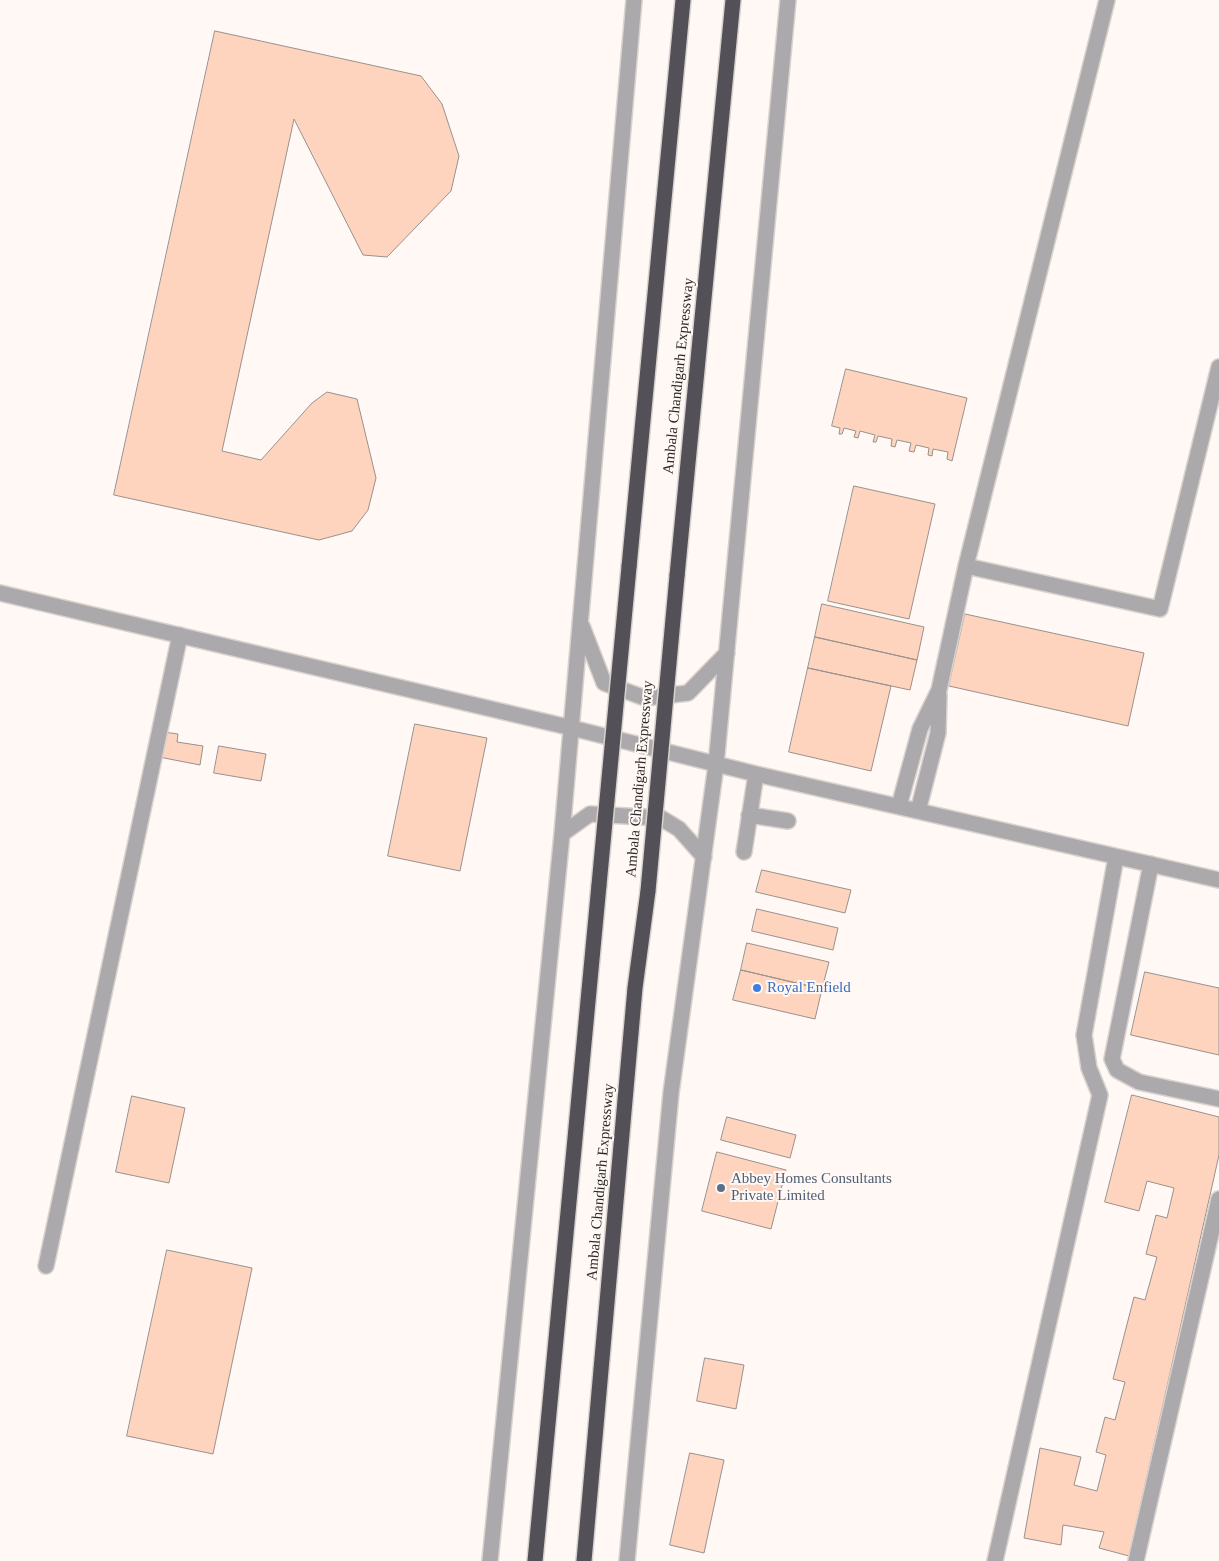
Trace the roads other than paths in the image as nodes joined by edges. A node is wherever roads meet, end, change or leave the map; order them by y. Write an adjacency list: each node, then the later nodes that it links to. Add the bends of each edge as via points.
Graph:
1 (634, 0): 9 (street)
2 (683, 0): 30 (highway, Ambala Chandigarh Expressway, bridge)
3 (733, 0): 31 (highway, Ambala Chandigarh Expressway, bridge, via 648,891 635,988)
4 (788, 0): 11 (street)
5 (1107, 0): 7 (street)
6 (1219, 367): 7 (street, via 1160,609)
7 (966, 566): 12 (street)
8 (0, 593): 10 (street)
9 (581, 622): 11 (street, via 604,682 645,698 688,693); 13 (street)
10 (180, 635): 13 (street); 28 (street)
11 (727, 653): 14 (street)
12 (939, 690): 16 (street, via 920,729); 17 (street, via 938,733)
13 (572, 728): 14 (street); 20 (street)
14 (716, 764): 15 (street); 22 (street)
15 (756, 774): 16 (street); 18 (street)
16 (899, 806): 17 (street)
17 (918, 811): 23 (street)
18 (750, 815): 19 (street); 21 (street)
19 (788, 821)
20 (562, 834): 22 (street, via 590,814 661,818 679,830); 29 (street)
21 (744, 852)
22 (704, 857): 32 (street, via 671,1093)
23 (1116, 857): 24 (street); 33 (street, via 1084,1035 1089,1068 1100,1095)
24 (1151, 864): 25 (street); 26 (street, via 1112,1059 1117,1070 1139,1082)
25 (1219, 880)
26 (1219, 1099)
27 (1219, 1199): 34 (street)
28 (46, 1266)
29 (490, 1561)
30 (535, 1561)
31 (584, 1561)
32 (627, 1561)
33 (995, 1561)
34 (1136, 1561)

